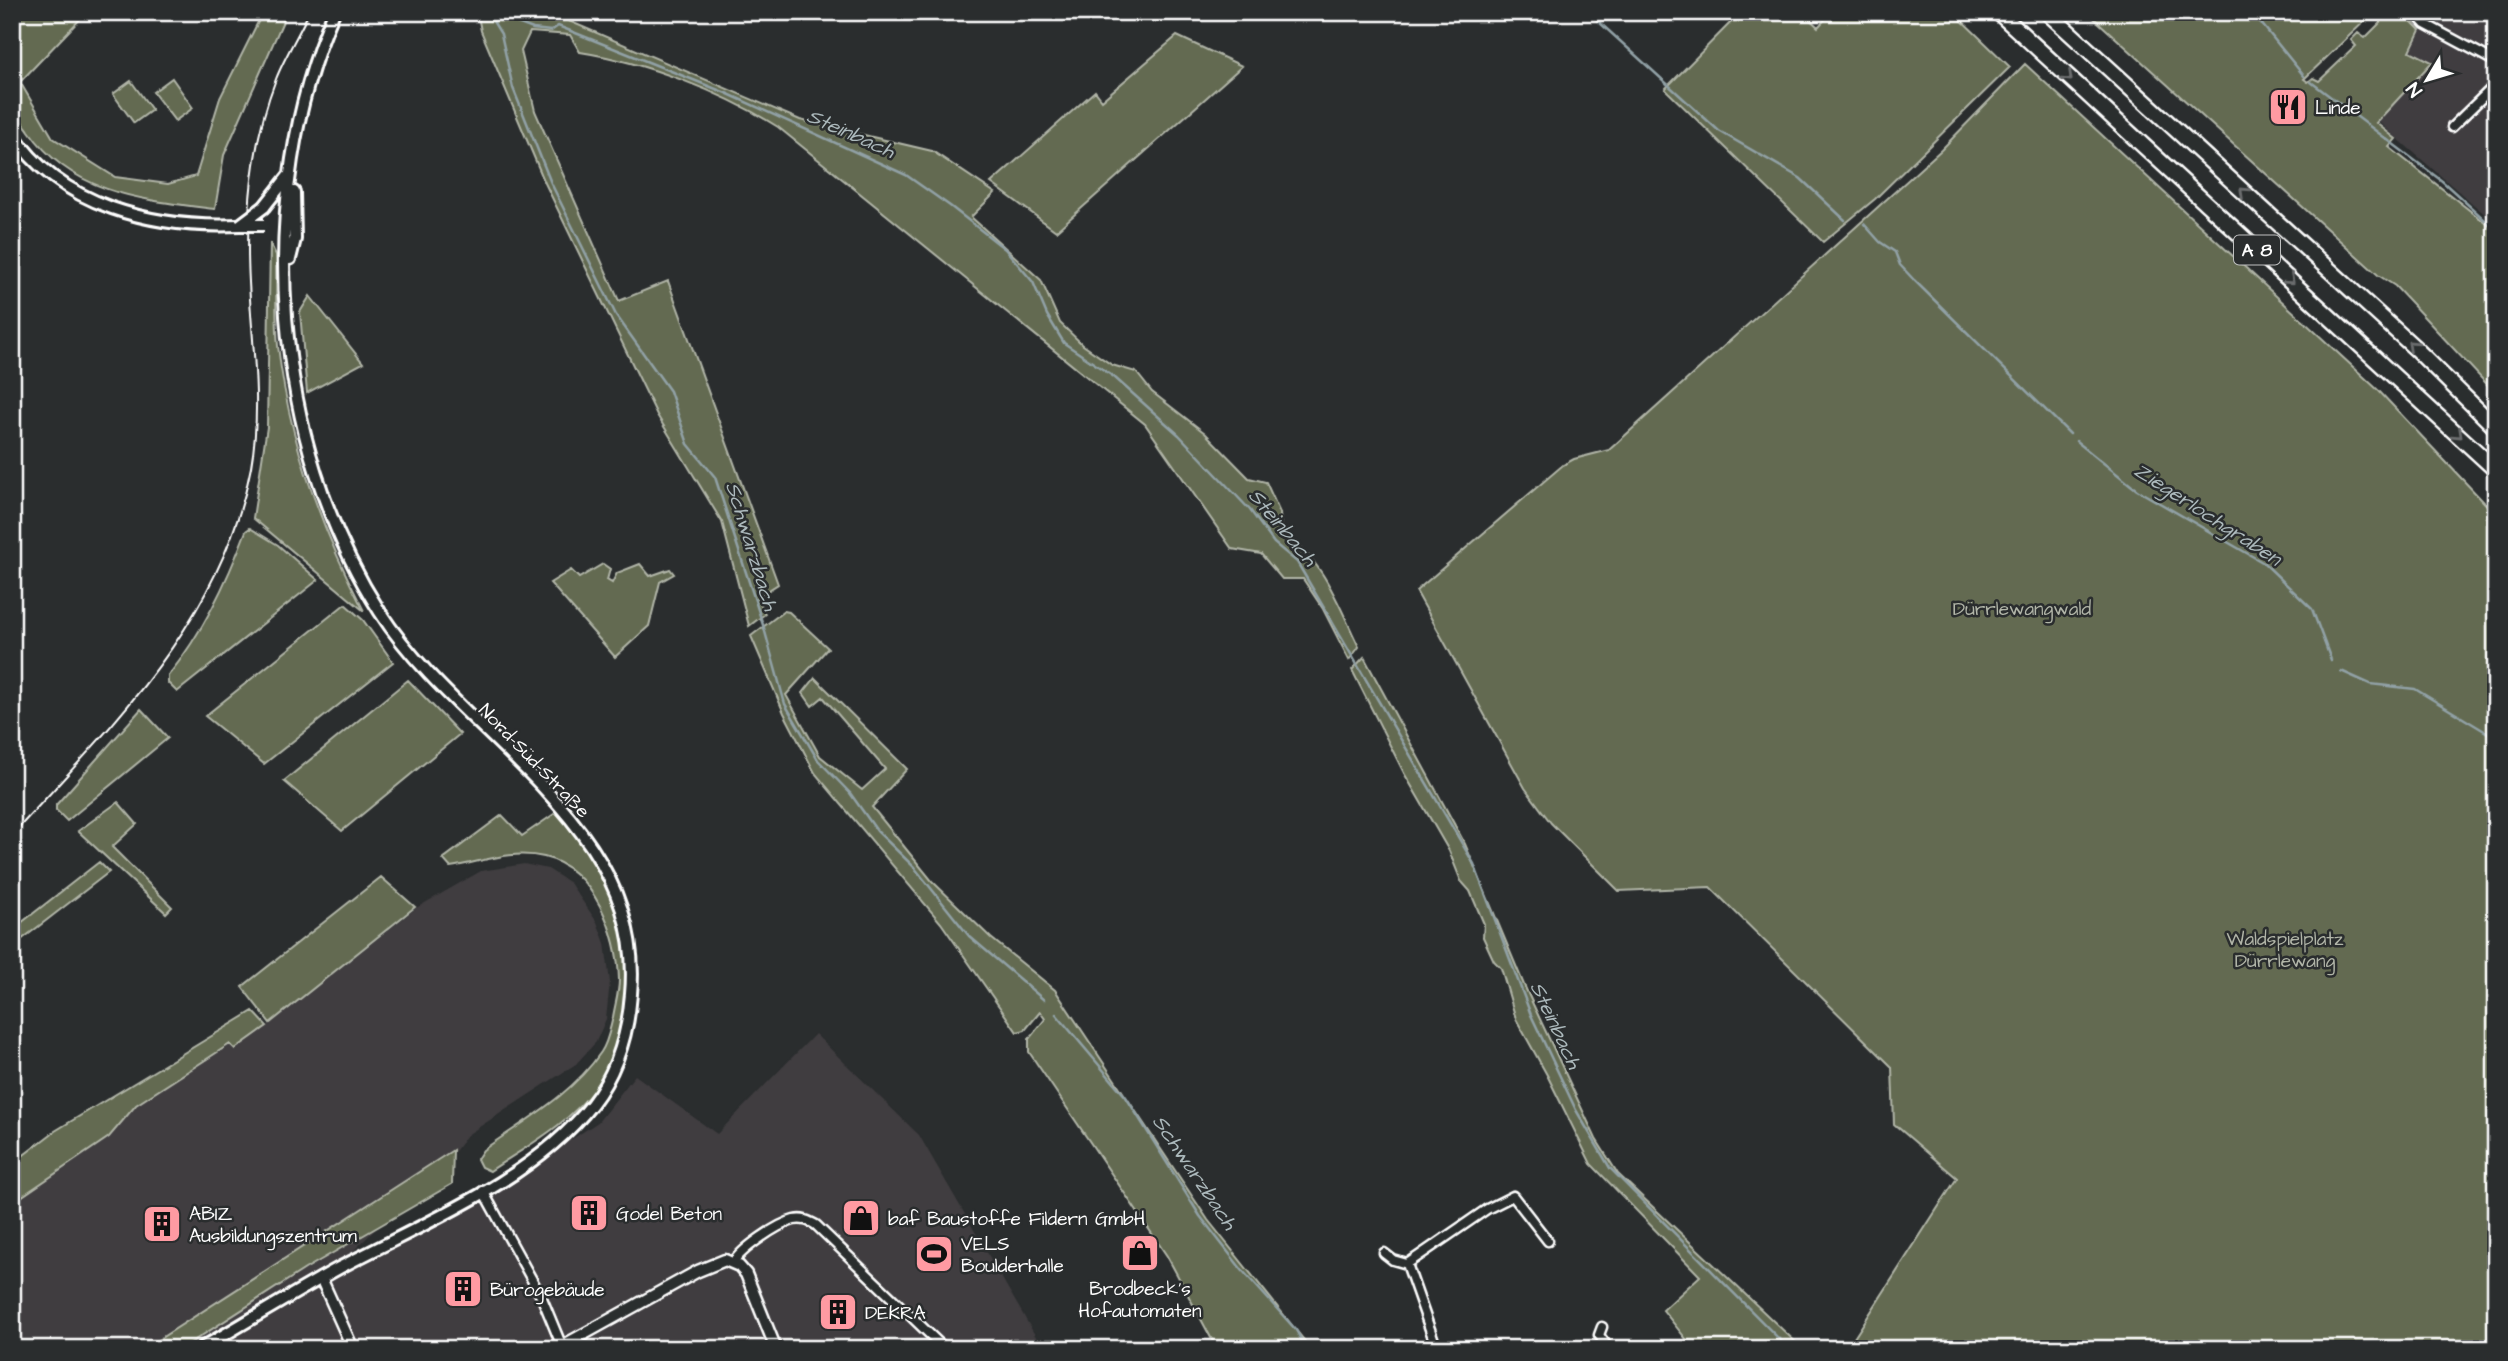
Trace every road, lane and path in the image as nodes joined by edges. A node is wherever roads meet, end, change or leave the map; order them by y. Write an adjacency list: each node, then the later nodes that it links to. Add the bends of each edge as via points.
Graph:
1 (334, 12): 9 (main road, Nord-Süd-Straße, via 303,102)
2 (1998, 12): 14 (highway, A 8, one-way to 14)
3 (2047, 12): 13 (highway, A 8, one-way to 3, via 2416,349)
4 (2414, 12): 5 (street, via 2425,24)
5 (2496, 62)
6 (2496, 84): 7 (street)
7 (2452, 127)
8 (12, 132): 11 (main road, via 47,172 86,198 163,220)
9 (292, 172): 10 (main road, Nord-Süd-Straße); 11 (main road, bridge, via 264,207); 12 (main road, via 295,239)
10 (286, 224): 11 (main road, bridge); 12 (main road, Nord-Süd-Straße)
11 (236, 225)
12 (286, 277): 15 (main road, Nord-Süd-Straße, via 299,415 311,464 342,542 379,611 404,646 440,688 553,798 592,847 615,890 629,939 630,1006 621,1048 606,1082 594,1102 545,1149)
13 (2496, 428)
14 (2496, 470)
15 (484, 1191): 20 (main road, Nord-Süd-Straße); 22 (street, via 542,1298)
16 (1548, 1241): 19 (street, via 1513,1196)
17 (1384, 1252): 19 (street)
18 (733, 1263): 22 (street, via 719,1262 698,1271); 25 (street, via 752,1284); 26 (street, via 744,1249 792,1220 807,1220)
19 (1406, 1264): 27 (street)
20 (321, 1278): 23 (main road, Nord-Süd-Straße); 24 (street)
21 (1602, 1327): 28 (street, via 1599,1335)
22 (561, 1348)
23 (200, 1349)
24 (353, 1349)
25 (776, 1349)
26 (945, 1349)
27 (1437, 1349)
28 (1609, 1349)

